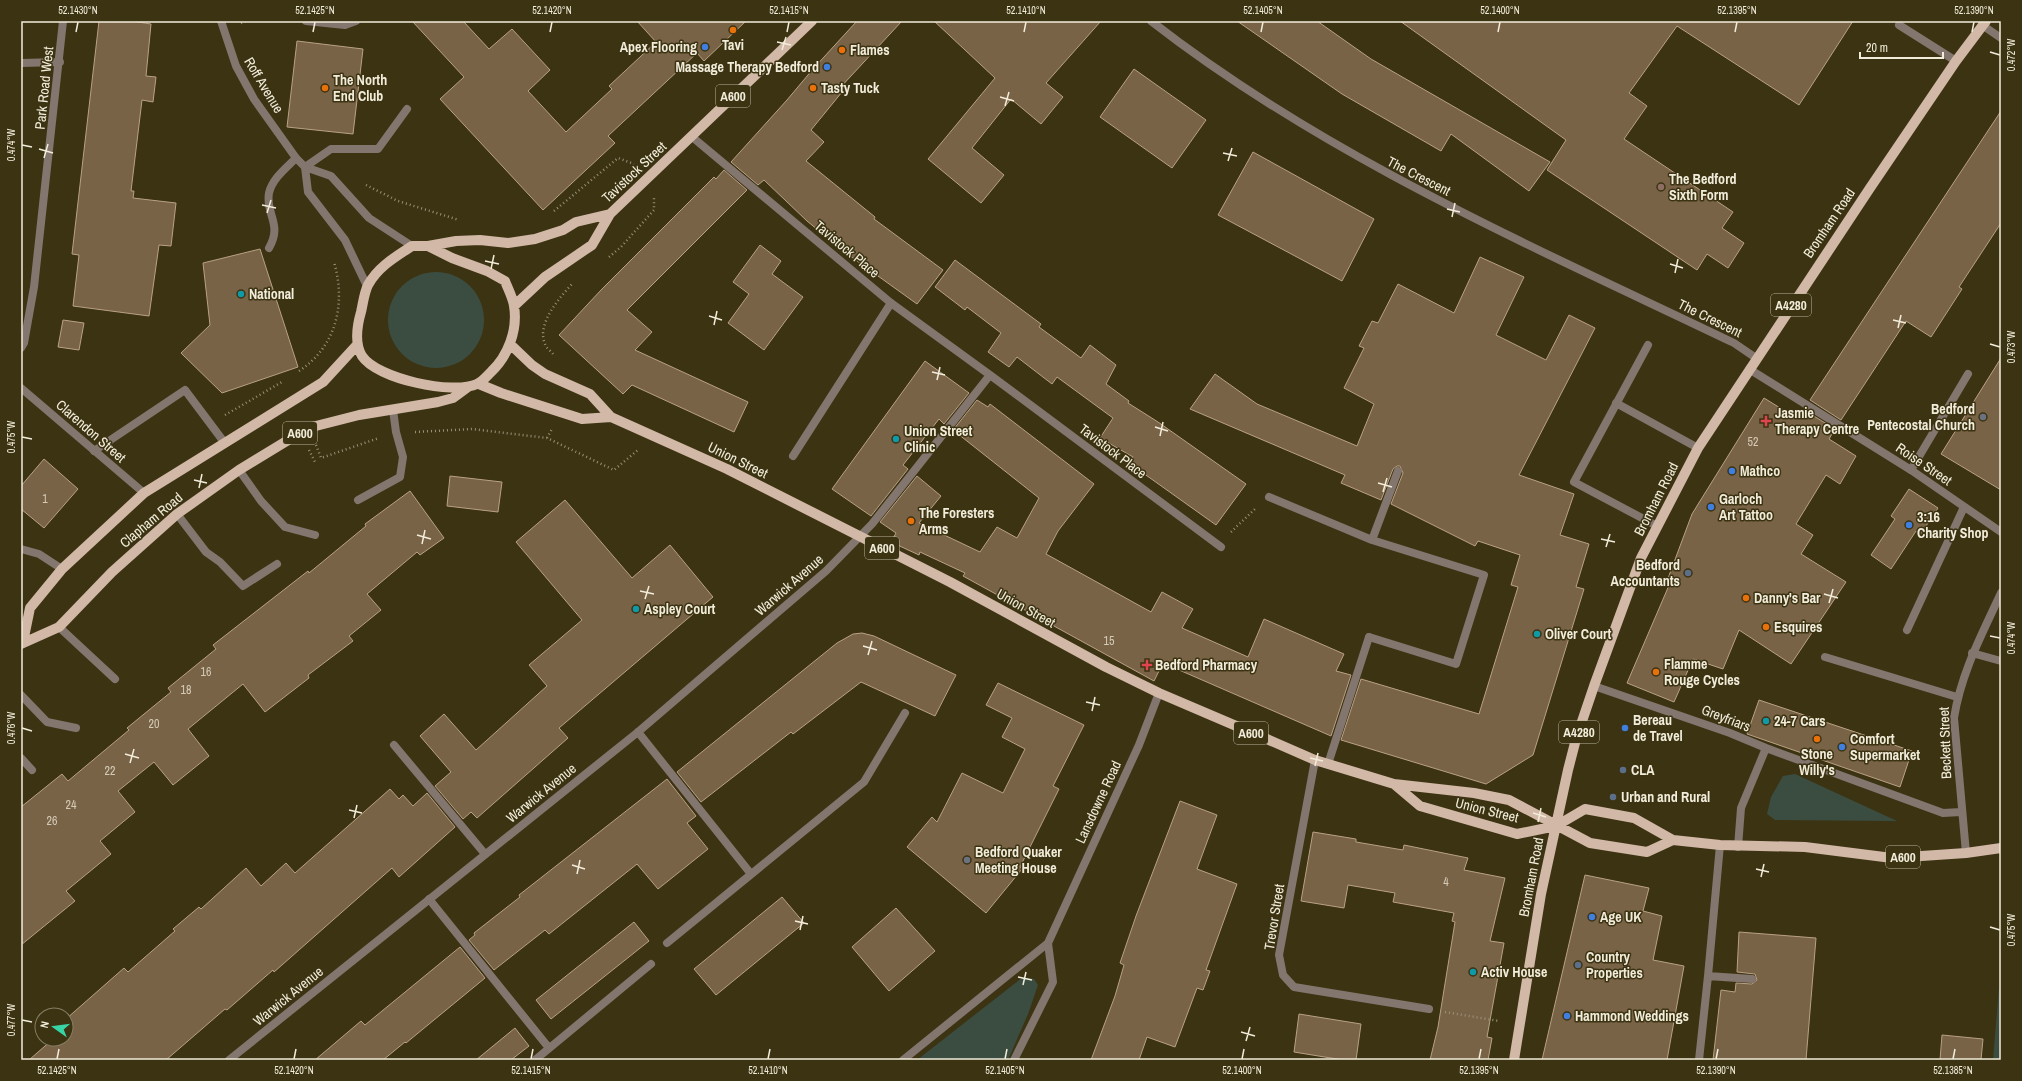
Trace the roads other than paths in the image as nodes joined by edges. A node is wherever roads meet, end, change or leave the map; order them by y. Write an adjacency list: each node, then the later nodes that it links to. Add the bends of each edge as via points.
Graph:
1 (63, 21): 11 (street, Park Road West)
2 (220, 21): 15 (street, Roff Avenue, via 236,66 254,98)
3 (306, 21): 4 (street, via 345,25)
4 (356, 21)
5 (812, 21): 14 (main road, Tavistock Street / A600)
6 (1151, 21): 28 (street, The Crescent, via 1194,55 1244,89 1377,168 1734,344)
7 (1984, 23): 9 (street); 10 (main road, Bromham Road / A4280)
8 (1900, 25): 10 (street)
9 (2001, 38)
10 (1956, 61): 28 (main road, Bromham Road / A4280)
11 (60, 62): 12 (street); 27 (street, Park Road West, via 34,287)
12 (21, 63)
13 (407, 109): 16 (street, via 378,149 331,150)
14 (691, 136): 17 (main road, Tavistock Street / A600); 22 (street, Tavistock Place)
15 (296, 158): 16 (street, Roff Avenue); 20 (street, via 277,178 270,192 275,238)
16 (304, 167): 18 (street, Roff Avenue, via 331,176 369,218); 21 (street, via 308,192 345,240)
17 (610, 214): 19 (main road, Tavistock Street / A600, via 576,222 564,230 535,239 508,243 456,241); 23 (main road, A600, via 592,245 546,277)
18 (412, 246): 19 (main road, A600); 21 (main road, via 386,262)
19 (428, 246): 23 (main road, A600, via 505,281)
20 (269, 248)
21 (367, 286): 25 (main road, via 359,318)
22 (891, 303): 31 (street, Tavistock Place); 41 (street)
23 (514, 306): 24 (main road, A600, via 515,320)
24 (510, 344): 32 (main road, A600, via 497,367); 37 (main road, Union Street / A600, via 532,366 590,394)
25 (357, 345): 33 (main road, A600, via 366,360 385,374 424,384); 38 (main road, Clapham Road / A600, via 323,382)
26 (1648, 345): 35 (street)
27 (21, 348)
28 (1756, 358): 29 (main road, Bromham Road / A4280)
29 (1749, 369): 39 (main road, Bromham Road / A4280); 43 (street, Roise Street)
30 (1968, 374): 43 (street)
31 (990, 375): 53 (street); 55 (street, Tavistock Place)
32 (479, 384): 33 (main road, A600); 37 (main road, Union Street / A600, via 582,419)
33 (468, 387): 36 (main road, Clapham Road / A600, via 453,398)
34 (21, 388): 40 (street, Clarendon Street)
35 (1616, 403): 39 (street); 50 (street, via 1574,482)
36 (393, 410): 42 (main road, Clapham Road / A600, via 359,415 308,428); 47 (street, via 403,457 400,478)
37 (611, 417): 53 (main road, Union Street / A600, via 727,469)
38 (224, 442): 40 (street, via 186,390); 45 (main road, Clapham Road / A600)
39 (1698, 448): 50 (main road, Bromham Road / A4280)
40 (94, 451): 45 (street, Clarendon Street)
41 (793, 456)
42 (239, 470): 49 (main road, Clapham Road / A600); 52 (street, via 284,527)
43 (1911, 470): 48 (street, Roise Street)
44 (1398, 471): 54 (street)
45 (144, 493): 58 (main road, Clapham Road / A600)
46 (1268, 497): 54 (street)
47 (358, 500)
48 (1964, 507): 51 (street, Roise Street); 61 (street)
49 (177, 514): 57 (street, via 206,552 220,562 243,586); 60 (main road, Clapham Road / A600, via 112,572)
50 (1657, 526): 67 (main road, Bromham Road / A4280, via 1641,558)
51 (2001, 532)
52 (315, 535)
53 (860, 537): 68 (main road, Union Street / A600); 73 (street, Warwick Avenue, via 826,571)
54 (1372, 540): 78 (street, via 1484,575 1456,664 1369,637)
55 (1221, 548)
56 (21, 549): 58 (street, via 39,554)
57 (277, 564)
58 (62, 569): 62 (main road, Clapham Road / A600, via 30,608)
59 (2001, 593): 63 (street, Beckett Street)
60 (59, 627): 62 (main road, Clapham Road / A600); 66 (street)
61 (1907, 630)
62 (22, 643)
63 (1972, 653): 65 (street); 70 (street, Beckett Street)
64 (1825, 657): 70 (street)
65 (2001, 661)
66 (115, 679)
67 (1594, 686): 75 (street, Greyfriars); 82 (main road, Bromham Road / A4280, via 1576,739)
68 (1159, 693): 77 (main road, Union Street / A600); 92 (street, Lansdowne Road)
69 (21, 696): 72 (street, via 47,722)
70 (1957, 697): 81 (street, Beckett Street, via 1954,718)
71 (905, 713): 89 (street, via 864,782)
72 (76, 728)
73 (638, 732): 88 (street, Warwick Avenue); 89 (street)
74 (394, 745): 88 (street)
75 (1766, 748): 81 (street, Greyfriars, via 1943,813); 85 (street, via 1741,808)
76 (21, 758): 79 (street)
77 (1315, 760): 78 (main road, Union Street / A600); 96 (street, Trevor Street, via 1279,955 1283,974 1294,987)
78 (1328, 764): 80 (main road, Union Street / A600)
79 (32, 770)
80 (1394, 784): 82 (main road, Union Street / A600, via 1474,793 1509,800); 82 (main road, Union Street, via 1420,806 1517,834)
81 (1961, 812): 87 (street, Beckett Street)
82 (1556, 826): 83 (main road, A600, via 1590,843 1647,852); 83 (main road, via 1585,809 1634,818); 102 (main road, Bromham Road / A4280, via 1541,894)
83 (1673, 840): 84 (main road, A600)
84 (1720, 845): 85 (main road, A600); 94 (street)
85 (1738, 846): 87 (main road, A600, via 1805,847 1892,858)
86 (2001, 848): 87 (main road, A600)
87 (1966, 853)
88 (485, 854): 90 (street, Warwick Avenue)
89 (751, 874): 91 (street)
90 (429, 899): 97 (street); 98 (street, Warwick Avenue)
91 (667, 943)
92 (1048, 943): 100 (street, Lansdowne Road); 101 (street, via 1053,982)
93 (651, 964): 97 (street)
94 (1708, 976): 95 (street); 103 (street)
95 (1752, 979)
96 (1429, 1009)
97 (550, 1048): 99 (street)
98 (229, 1060)
99 (535, 1060)
100 (903, 1060)
101 (1014, 1060)
102 (1514, 1060)
103 (1698, 1060)

